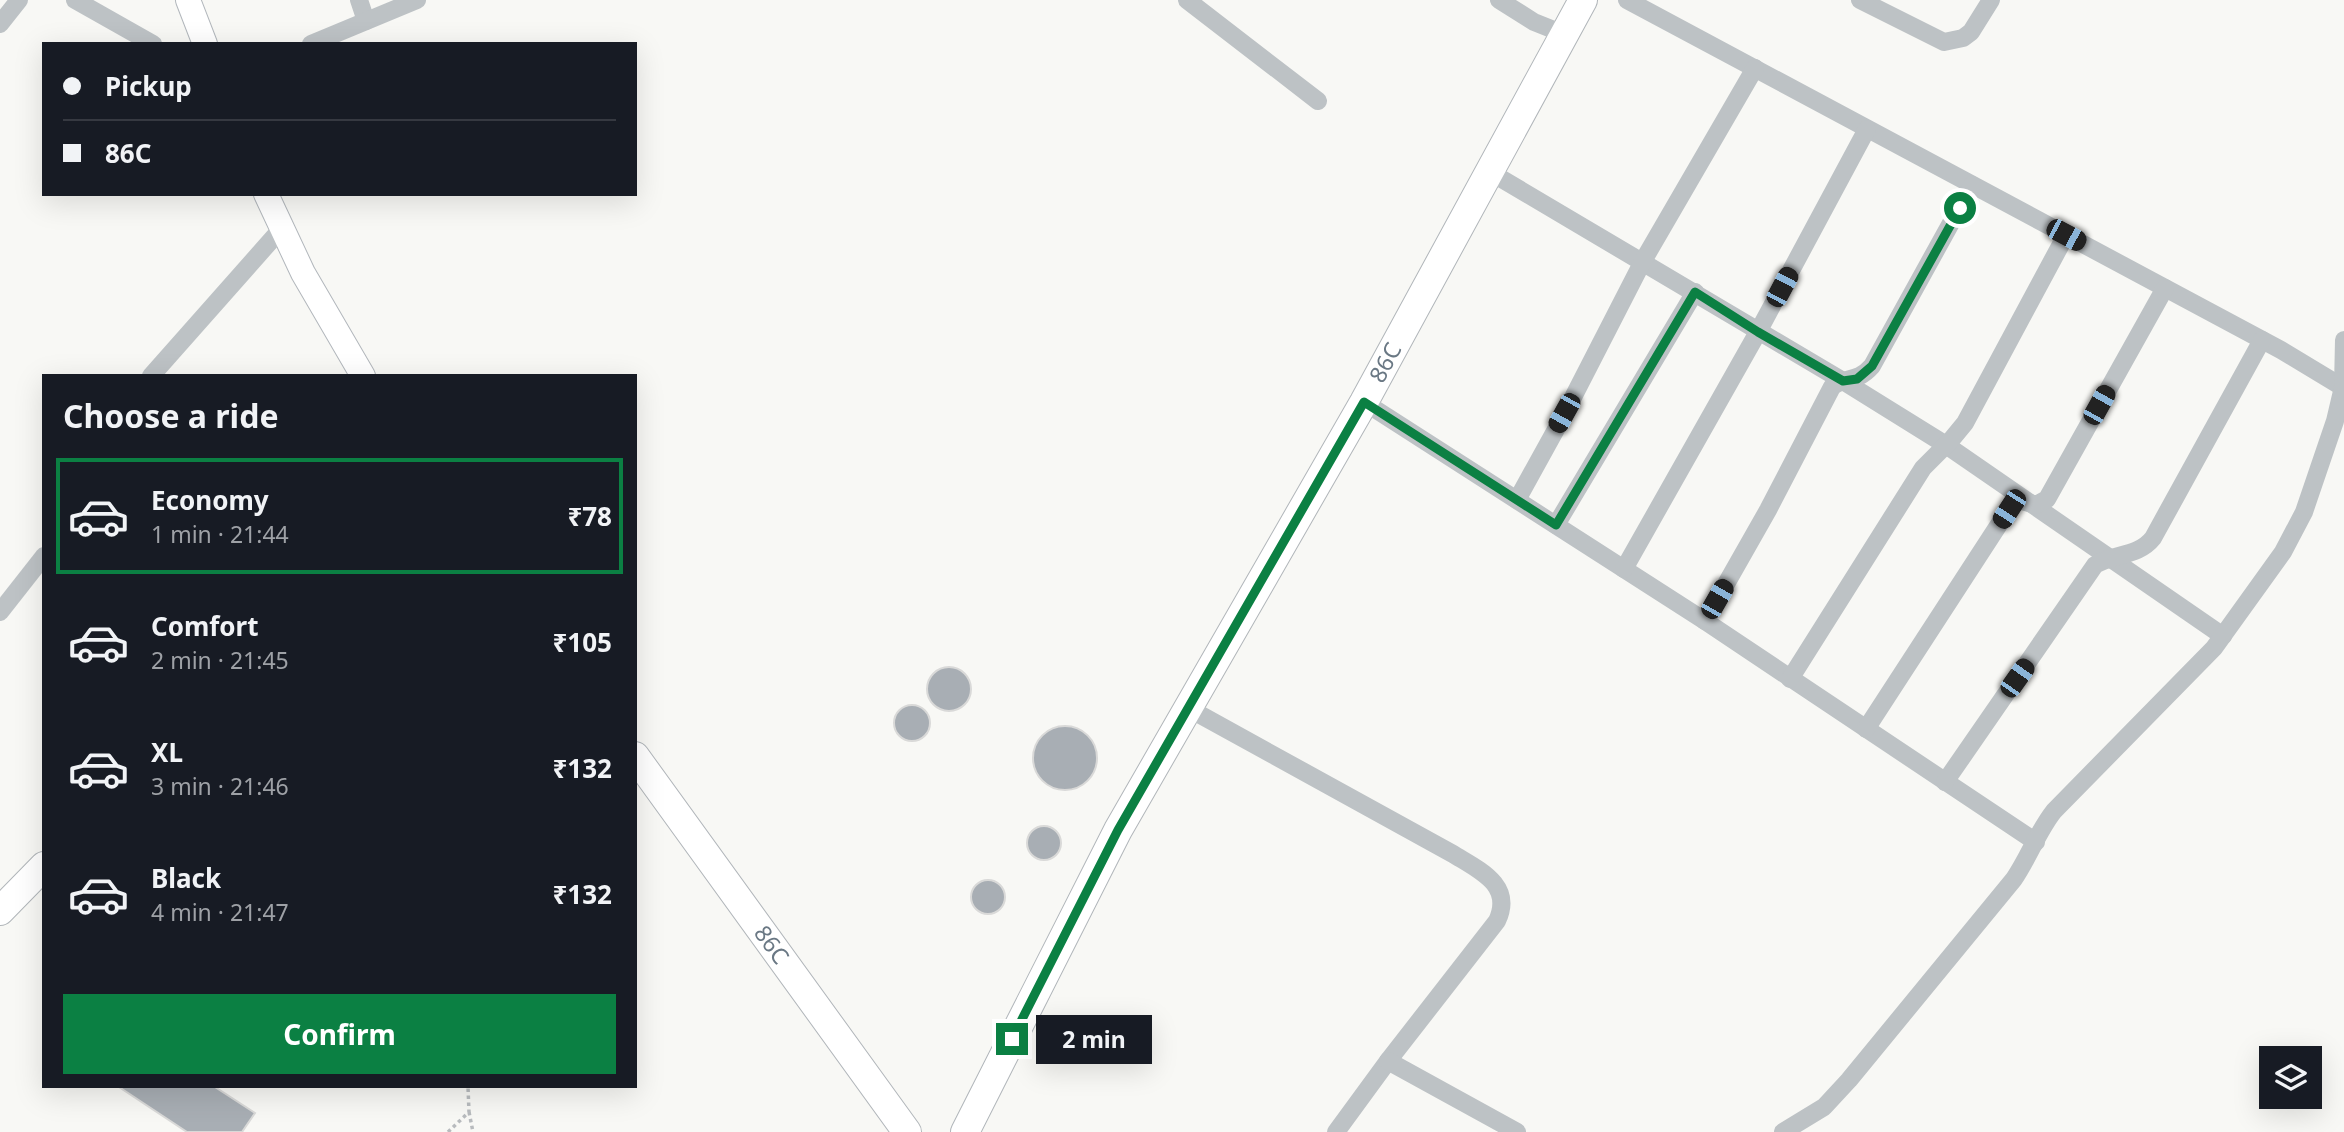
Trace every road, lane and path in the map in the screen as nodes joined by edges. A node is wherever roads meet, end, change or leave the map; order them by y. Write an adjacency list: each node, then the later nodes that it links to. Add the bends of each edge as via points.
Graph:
1 (19, 0): 13 (street)
2 (75, 0): 15 (street)
3 (188, 0): 16 (street)
4 (359, 0): 12 (street)
5 (417, 0): 12 (street)
6 (1186, 0): 19 (street)
7 (1499, 0): 14 (street)
8 (1583, 0): 14 (main road, 86C)
9 (1627, 0): 18 (street)
10 (1860, 0): 11 (street, via 1944,42 1972,32)
11 (1991, 0)
12 (366, 21): 17 (street)
13 (0, 24)
14 (1564, 34): 21 (main road, 86C)
15 (149, 42)
16 (204, 42)
17 (316, 42)
18 (1755, 68): 20 (street); 26 (street)
19 (1318, 101)
20 (1867, 129): 22 (street); 29 (street)
21 (1490, 172): 26 (street); 36 (main road, 86C)
22 (1972, 185): 25 (street); 34 (street, via 1872,366 1857,379)
23 (267, 196): 24 (street)
24 (282, 228): 32 (street); 33 (street)
25 (2066, 235): 27 (street); 37 (street, via 1965,423)
26 (1643, 261): 28 (street); 38 (street)
27 (2165, 288): 30 (street); 39 (street, via 2047,499 2036,505)
28 (1695, 292): 29 (street); 40 (street)
29 (1758, 332): 34 (street); 43 (street)
30 (2262, 340): 35 (street); 41 (street, via 2153,538 2146,547)
31 (2344, 340): 35 (street)
32 (153, 374)
33 (362, 374)
34 (1843, 381): 37 (street); 45 (street, via 1825,398)
35 (2344, 387): 46 (street, via 2294,534)
36 (1364, 402): 38 (street); 48 (main road, 86C)
37 (1946, 445): 39 (street); 47 (street, via 1923,468)
38 (1517, 500): 40 (street)
39 (2025, 501): 41 (street); 49 (street, via 2009,509)
40 (1556, 525): 43 (street)
41 (2107, 557): 46 (street); 51 (street, via 2095,565)
42 (42, 559): 44 (street)
43 (1624, 569): 45 (street)
44 (0, 612)
45 (1705, 621): 47 (street)
46 (2222, 636): 52 (street, via 2054,811)
47 (1790, 679): 49 (street)
48 (1188, 708): 55 (street, via 1493,880 1502,910 1497,921); 61 (main road, 86C, via 1118,830)
49 (1866, 729): 51 (street)
50 (637, 759): 60 (main road, 86C)
51 (1945, 782): 52 (street)
52 (2036, 842): 64 (street, via 2014,879 1849,1080 1824,1107)
53 (42, 868): 54 (main road)
54 (0, 911)
55 (1388, 1060): 62 (street); 63 (street)
56 (468, 1088): 57 (path)
57 (469, 1112): 58 (path); 59 (path)
58 (448, 1132)
59 (473, 1132)
60 (907, 1132)
61 (965, 1132)
62 (1336, 1132)
63 (1517, 1132)
64 (1783, 1132)

